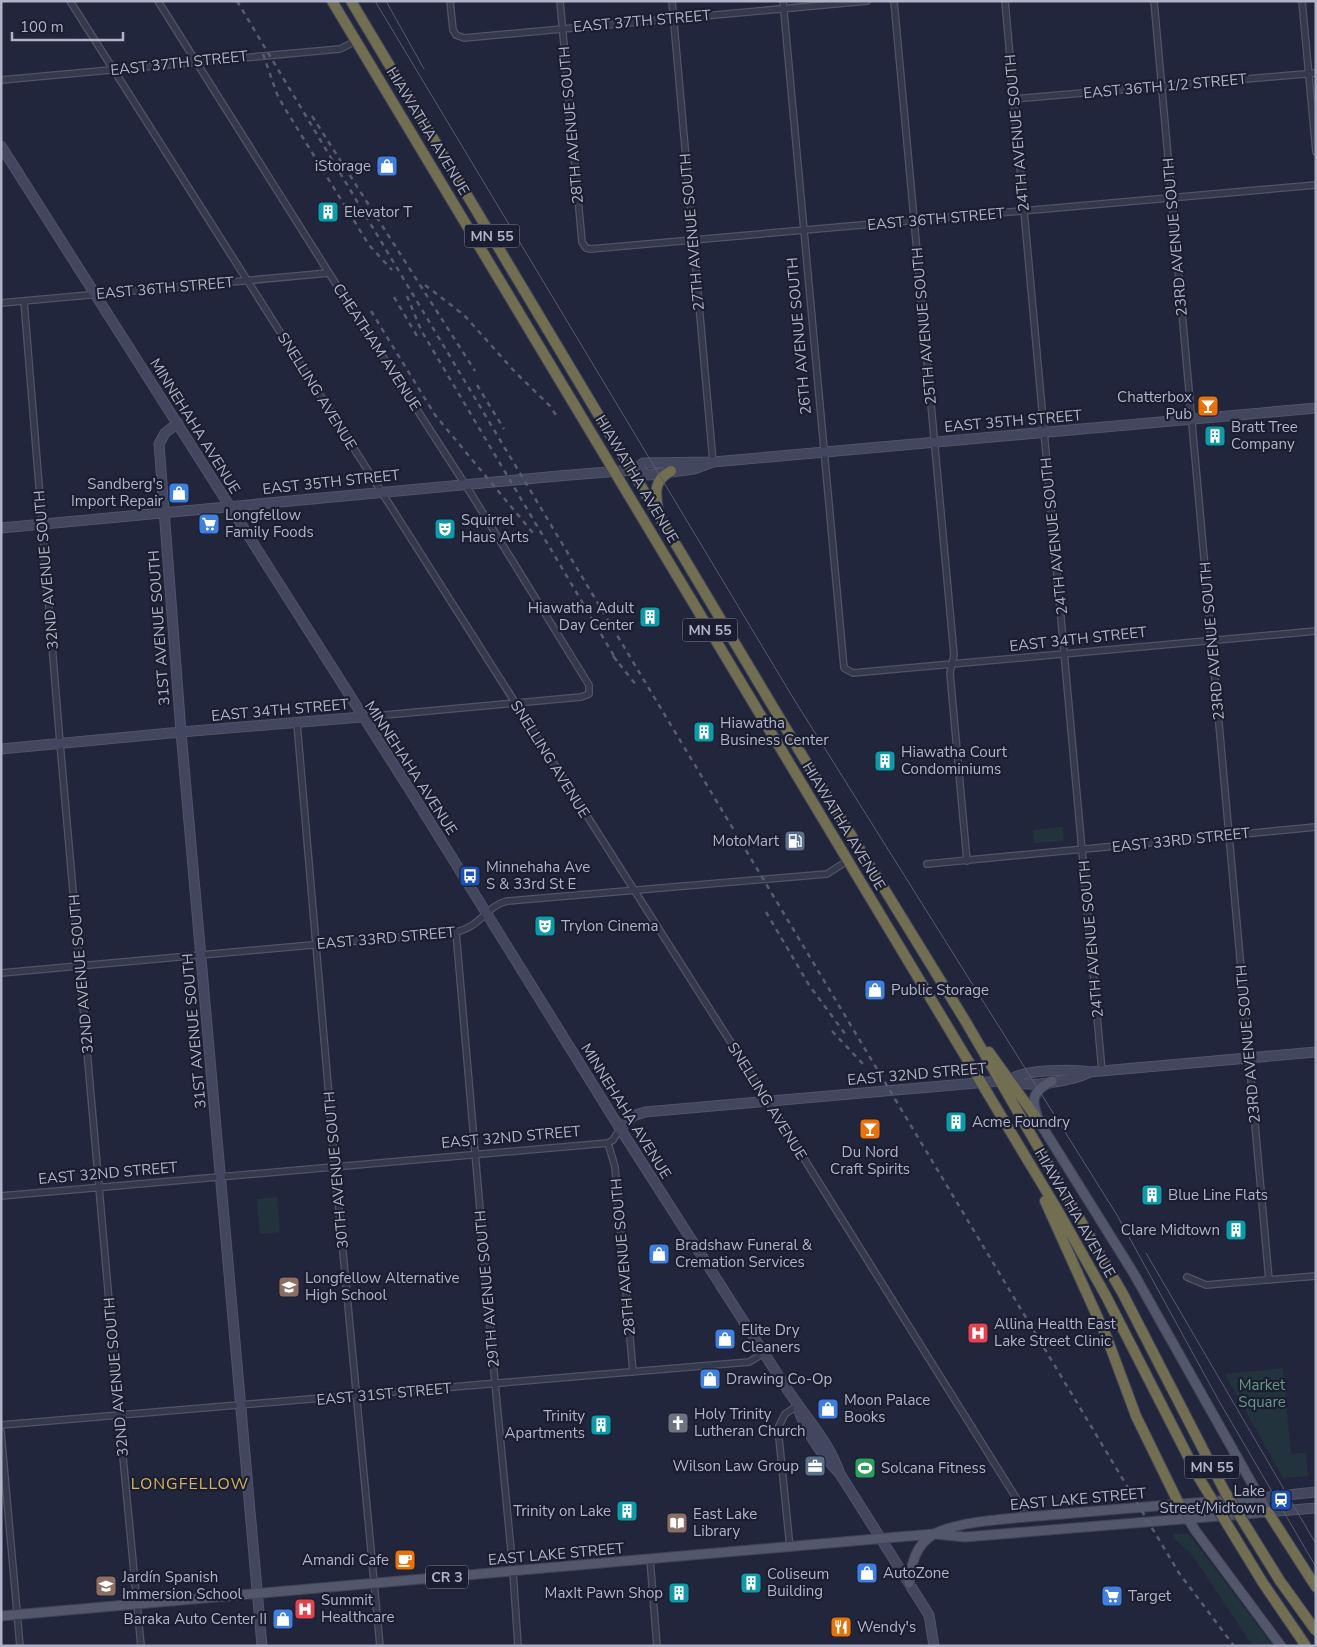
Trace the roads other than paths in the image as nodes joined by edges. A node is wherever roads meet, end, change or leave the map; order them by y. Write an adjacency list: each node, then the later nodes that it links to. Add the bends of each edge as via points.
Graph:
1 (70, 1): 19 (street, SNELLING AVENUE)
2 (158, 1): 18 (street, CHEATHAM AVENUE)
3 (332, 1): 17 (highway, HIAWATHA AVENUE / MN 55)
4 (351, 1): 45 (highway, HIAWATHA AVENUE / MN 55)
5 (450, 1): 16 (street, EAST 37TH STREET, via 452,26 456,34 464,38)
6 (560, 1): 16 (street, 28TH AVENUE SOUTH)
7 (672, 1): 15 (street, 27TH AVENUE SOUTH)
8 (783, 1): 14 (street, 26TH AVENUE SOUTH)
9 (867, 1): 14 (street, EAST 37TH STREET)
10 (894, 1): 29 (street, 25TH AVENUE SOUTH)
11 (1005, 1): 23 (street, 24TH AVENUE SOUTH)
12 (1154, 1): 22 (street, 23RD AVENUE SOUTH)
13 (1302, 1): 20 (street)
14 (784, 9): 15 (street, EAST 37TH STREET); 30 (street, 26TH AVENUE SOUTH)
15 (673, 19): 16 (street, EAST 37TH STREET); 31 (street, 27TH AVENUE SOUTH)
16 (562, 29): 32 (street, 28TH AVENUE SOUTH, via 582,242)
17 (356, 41): 18 (street, EAST 37TH STREET, via 340,49); 46 (highway, HIAWATHA AVENUE / MN 55)
18 (196, 61): 19 (street, EAST 37TH STREET); 33 (street, CHEATHAM AVENUE)
19 (112, 69): 21 (street, EAST 37TH STREET); 34 (street, SNELLING AVENUE)
20 (1312, 73): 22 (street, EAST 36TH 1/2 STREET); 25 (street)
21 (1, 80)
22 (1162, 86): 23 (street, EAST 36TH 1/2 STREET); 27 (street, 23RD AVENUE SOUTH)
23 (1014, 100): 28 (street, 24TH AVENUE SOUTH)
24 (1, 146): 35 (street, MINNEHAHA AVENUE)
25 (1316, 152)
26 (1316, 185): 27 (street, EAST 36TH STREET)
27 (1171, 197): 28 (street, EAST 36TH STREET); 39 (street, 23RD AVENUE SOUTH)
28 (1024, 211): 29 (street, EAST 36TH STREET); 41 (street, 24TH AVENUE SOUTH)
29 (914, 221): 30 (street, EAST 36TH STREET); 42 (street, 25TH AVENUE SOUTH)
30 (803, 230): 31 (street, EAST 36TH STREET); 43 (street, 26TH AVENUE SOUTH)
31 (693, 240): 32 (street, EAST 36TH STREET); 44 (street, 27TH AVENUE SOUTH)
32 (586, 248)
33 (329, 273): 34 (street, EAST 36TH STREET); 48 (street, CHEATHAM AVENUE)
34 (247, 281): 35 (street, EAST 36TH STREET); 49 (street, SNELLING AVENUE)
35 (96, 295): 36 (street, EAST 36TH STREET); 40 (street, MINNEHAHA AVENUE)
36 (24, 301): 37 (street, EAST 36TH STREET); 53 (street, 32ND AVENUE SOUTH)
37 (1, 304)
38 (1316, 408): 39 (street, EAST 35TH STREET)
39 (1192, 419): 41 (street, EAST 35TH STREET); 56 (street, 23RD AVENUE SOUTH)
40 (178, 423): 50 (street, MINNEHAHA AVENUE); 51 (street, 31ST AVENUE SOUTH, via 159,441)
41 (1044, 432): 42 (street, EAST 35TH STREET); 57 (street, 24TH AVENUE SOUTH)
42 (934, 442): 43 (street, EAST 35TH STREET); 58 (street, 25TH AVENUE SOUTH, via 954,655)
43 (824, 452): 44 (street, EAST 35TH STREET); 59 (street, 26TH AVENUE SOUTH)
44 (713, 462): 45 (street, EAST 35TH STREET, via 643,464); 47 (street, EAST 35TH STREET, via 694,469)
45 (633, 470): 46 (street, EAST 35TH STREET); 47 (street, EAST 35TH STREET, via 649,475); 52 (highway, HIAWATHA AVENUE / MN 55)
46 (615, 471): 48 (street, EAST 35TH STREET); 71 (highway, HIAWATHA AVENUE / MN 55)
47 (671, 471): 52 (highway, via 656,486)
48 (464, 484): 49 (street, EAST 35TH STREET); 60 (street, CHEATHAM AVENUE, via 589,685)
49 (379, 491): 50 (street, EAST 35TH STREET); 61 (street, SNELLING AVENUE)
50 (229, 506): 51 (street, EAST 35TH STREET); 62 (street, MINNEHAHA AVENUE)
51 (164, 512): 53 (street, EAST 35TH STREET); 64 (street, 31ST AVENUE SOUTH)
52 (660, 518): 80 (highway, HIAWATHA AVENUE / MN 55)
53 (42, 524): 54 (street, EAST 35TH STREET); 65 (street, 32ND AVENUE SOUTH)
54 (1, 528)
55 (1316, 631): 56 (street, EAST 34TH STREET)
56 (1212, 640): 57 (street, EAST 34TH STREET); 68 (street, 23RD AVENUE SOUTH)
57 (1065, 654): 58 (street, EAST 34TH STREET); 69 (street, 24TH AVENUE SOUTH)
58 (952, 664): 59 (street, EAST 34TH STREET, via 853,673); 70 (street, 25TH AVENUE SOUTH, via 950,674)
59 (844, 668)
60 (589, 694): 61 (street, EAST 34TH STREET)
61 (516, 704): 62 (street, EAST 34TH STREET); 73 (street, SNELLING AVENUE)
62 (362, 717): 63 (street, EAST 34TH STREET); 74 (street, MINNEHAHA AVENUE)
63 (297, 723): 64 (street, EAST 34TH STREET); 76 (street, 30TH AVENUE SOUTH)
64 (181, 732): 65 (street, EAST 34TH STREET); 77 (street, 31ST AVENUE SOUTH)
65 (60, 743): 66 (street, EAST 34TH STREET); 78 (street, 32ND AVENUE SOUTH)
66 (1, 749)
67 (1316, 827): 68 (street, EAST 33RD STREET)
68 (1230, 835): 69 (street, EAST 33RD STREET); 82 (street, 23RD AVENUE SOUTH)
69 (1083, 849): 70 (street, EAST 33RD STREET); 83 (street, 24TH AVENUE SOUTH)
70 (967, 860): 72 (street, EAST 33RD STREET)
71 (848, 861): 73 (street, EAST 33RD STREET, via 827,874); 88 (highway, HIAWATHA AVENUE / MN 55)
72 (927, 864)
73 (632, 889): 74 (street, EAST 33RD STREET, via 507,901 496,905); 89 (street, SNELLING AVENUE)
74 (487, 914): 75 (street, EAST 33RD STREET, via 470,928); 91 (street, MINNEHAHA AVENUE)
75 (456, 932): 76 (street, EAST 33RD STREET); 93 (street, 29TH AVENUE SOUTH)
76 (317, 944): 77 (street, EAST 33RD STREET); 95 (street, 30TH AVENUE SOUTH)
77 (202, 955): 78 (street, EAST 33RD STREET); 96 (street, 31ST AVENUE SOUTH)
78 (81, 966): 79 (street, EAST 33RD STREET); 97 (street, 32ND AVENUE SOUTH)
79 (1, 973)
80 (966, 1022): 85 (highway); 86 (highway, HIAWATHA AVENUE / MN 55)
81 (1316, 1052): 82 (street, EAST 32ND STREET)
82 (1249, 1058): 83 (street, EAST 32ND STREET); 101 (street, 23RD AVENUE SOUTH)
83 (1102, 1071): 84 (street, EAST 32ND STREET)
84 (1090, 1072): 85 (street, EAST 32ND STREET, via 1078,1069 1028,1074); 87 (street, EAST 32ND STREET, via 1078,1078)
85 (1011, 1080): 86 (street, EAST 32ND STREET); 87 (street, EAST 32ND STREET, via 1017,1084); 90 (highway)
86 (999, 1081): 88 (street, EAST 32ND STREET); 130 (highway, HIAWATHA AVENUE / MN 55, bridge, via 1123,1294 1225,1492)
87 (1052, 1081): 90 (main road, via 1038,1090 1034,1098 1034,1109)
88 (982, 1082): 89 (street, EAST 32ND STREET); 94 (highway, HIAWATHA AVENUE / MN 55)
89 (768, 1101): 91 (street, EAST 32ND STREET, via 645,1112 632,1116); 116 (street, SNELLING AVENUE)
90 (1040, 1123): 112 (main road, via 1134,1274)
91 (620, 1129): 92 (street, EAST 32ND STREET); 102 (street, MINNEHAHA AVENUE)
92 (608, 1143): 93 (street, EAST 32ND STREET); 103 (street, 28TH AVENUE SOUTH, via 615,1166)
93 (475, 1154): 95 (street, EAST 32ND STREET); 104 (street, 29TH AVENUE SOUTH)
94 (1025, 1156): 113 (highway, via 1092,1302 1136,1416); 139 (highway, HIAWATHA AVENUE / MN 55, bridge, via 1106,1296 1199,1478)
95 (335, 1167): 96 (street, EAST 32ND STREET); 105 (street, 30TH AVENUE SOUTH)
96 (220, 1177): 97 (street, EAST 32ND STREET); 106 (street, 31ST AVENUE SOUTH)
97 (99, 1188): 98 (street, EAST 32ND STREET); 108 (street, 32ND AVENUE SOUTH)
98 (1, 1196)
99 (1316, 1276): 101 (street)
100 (1187, 1277): 101 (street, via 1206,1286)
101 (1269, 1280)
102 (764, 1353): 103 (street, EAST 31ST STREET, via 749,1362); 107 (street, MINNEHAHA AVENUE)
103 (633, 1372): 104 (street, EAST 31ST STREET)
104 (495, 1383): 105 (street, EAST 31ST STREET); 122 (street, 29TH AVENUE SOUTH)
105 (358, 1396): 106 (street, EAST 31ST STREET); 124 (street, 30TH AVENUE SOUTH)
106 (240, 1406): 108 (street, EAST 31ST STREET); 126 (street, 31ST AVENUE SOUTH)
107 (797, 1406): 119 (street, MINNEHAHA AVENUE, via 810,1419 834,1456 840,1474); 120 (street, via 785,1414 778,1428)
108 (119, 1415): 109 (street, EAST 31ST STREET); 127 (street, 32ND AVENUE SOUTH)
109 (1, 1425)
110 (1, 1432): 128 (street)
111 (1316, 1492): 112 (street, EAST LAKE STREET / CR 3)
112 (1259, 1498): 113 (main road, EAST LAKE STREET / CR 3); 115 (main road)
113 (1179, 1504): 116 (main road, EAST LAKE STREET / CR 3); 117 (main road)
114 (1316, 1508): 115 (street, EAST LAKE STREET / CR 3)
115 (1268, 1512): 117 (main road, EAST LAKE STREET / CR 3); 125 (highway)
116 (1028, 1517): 118 (main road, EAST LAKE STREET / CR 3, via 965,1525)
117 (1187, 1519): 118 (main road, EAST LAKE STREET / CR 3, via 965,1537); 138 (main road)
118 (934, 1534): 119 (main road, EAST LAKE STREET / CR 3); 123 (main road, via 914,1554)
119 (881, 1539): 120 (main road, EAST LAKE STREET / CR 3); 123 (street)
120 (790, 1548): 121 (main road, EAST LAKE STREET / CR 3)
121 (650, 1559): 122 (main road, EAST LAKE STREET / CR 3); 136 (street)
122 (514, 1571): 124 (main road, EAST LAKE STREET / CR 3); 135 (street, 29TH AVENUE SOUTH)
123 (909, 1583): 137 (street, via 929,1615)
124 (375, 1584): 126 (main road, EAST LAKE STREET / CR 3); 134 (street, 30TH AVENUE SOUTH)
125 (1316, 1587)
126 (258, 1594): 127 (main road, EAST LAKE STREET / CR 3); 133 (street, 31ST AVENUE SOUTH)
127 (138, 1604): 128 (main road, EAST LAKE STREET / CR 3); 132 (street, 32ND AVENUE SOUTH)
128 (18, 1614): 129 (main road, EAST LAKE STREET / CR 3); 131 (street)
129 (1, 1616)
130 (1316, 1631)
131 (20, 1646)
132 (141, 1646)
133 (262, 1646)
134 (380, 1646)
135 (518, 1646)
136 (657, 1646)
137 (934, 1646)
138 (1280, 1646)
139 (1306, 1646)

